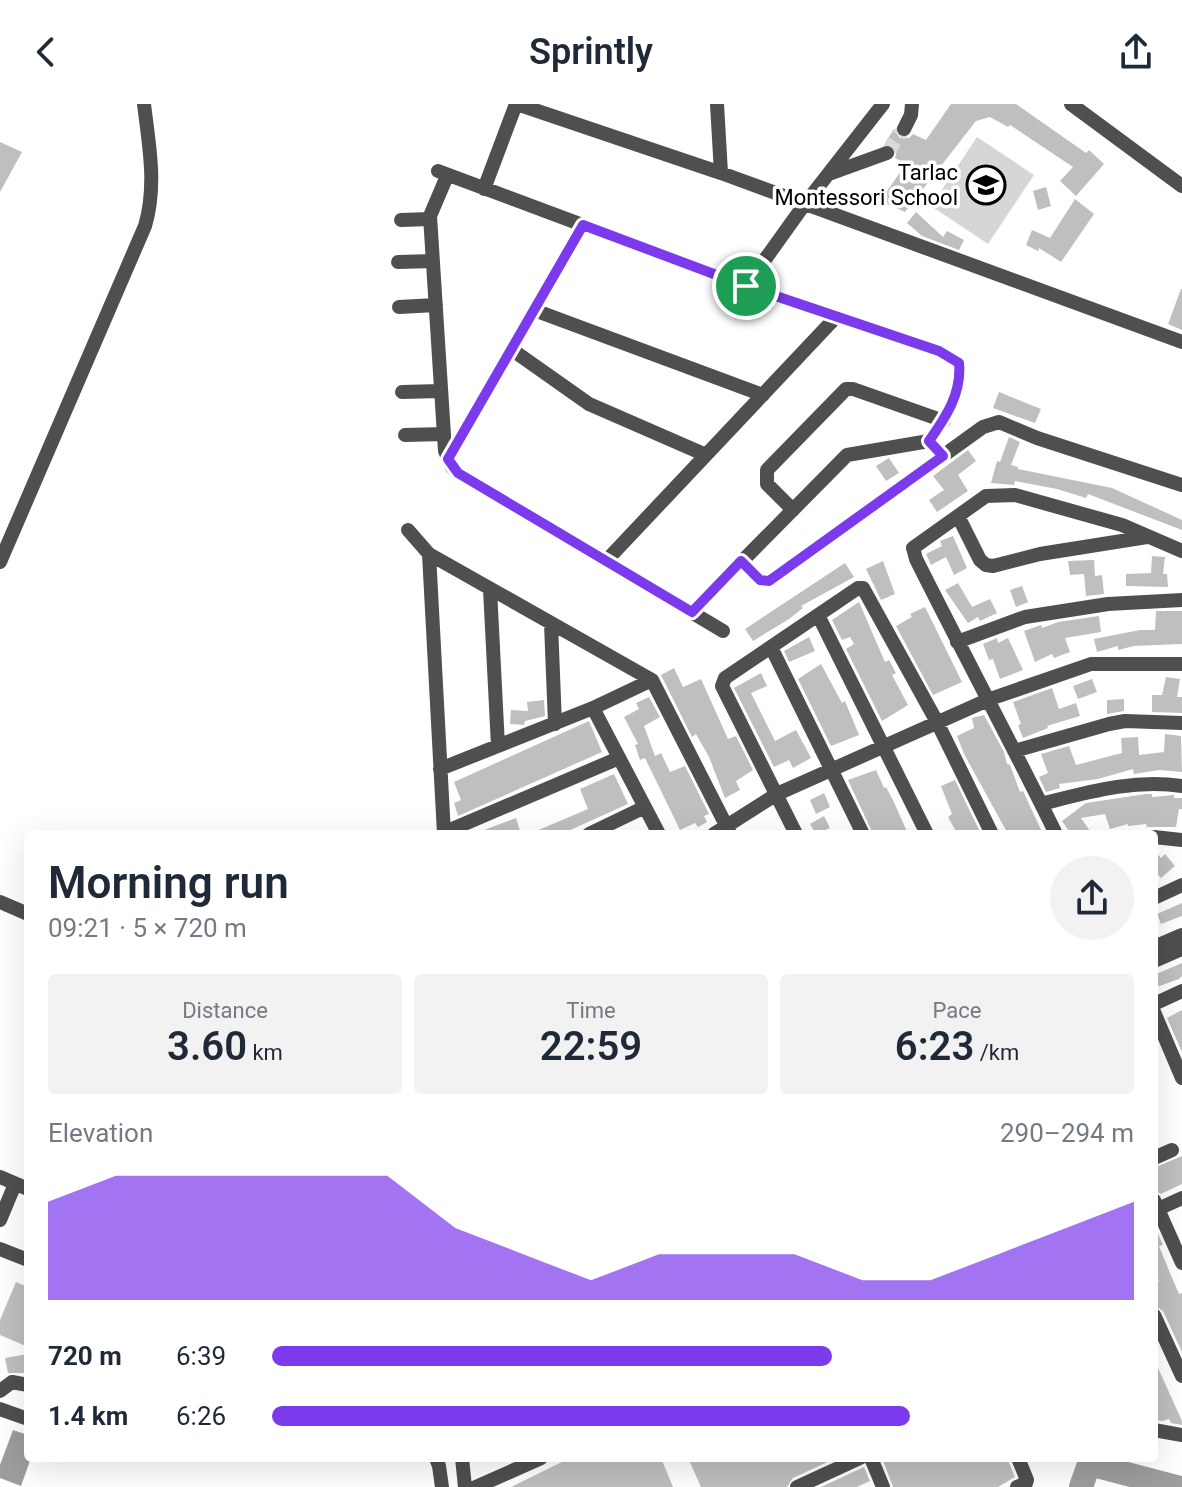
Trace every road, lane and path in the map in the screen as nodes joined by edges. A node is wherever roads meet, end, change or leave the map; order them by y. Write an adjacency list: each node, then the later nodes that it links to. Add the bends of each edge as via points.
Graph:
1 (144, 104): 45 (street, via 153,185 145,226)
2 (517, 104): 9 (street); 12 (street)
3 (717, 104): 9 (street)
4 (883, 104): 10 (street)
5 (912, 104): 7 (street)
6 (1071, 104): 11 (street)
7 (904, 129)
8 (887, 153): 10 (street)
9 (721, 173): 13 (street)
10 (829, 174): 13 (street)
11 (1182, 186)
12 (484, 189): 14 (street, via 442,174); 16 (street)
13 (804, 205): 19 (street); 24 (street)
14 (430, 219): 15 (street); 17 (street)
15 (401, 220)
16 (583, 225): 19 (street); 22 (street)
17 (433, 261): 18 (street); 20 (street)
18 (398, 262)
19 (746, 286): 23 (street)
20 (436, 305): 21 (street); 26 (street)
21 (399, 307)
22 (534, 310): 25 (street); 28 (street)
23 (837, 316): 28 (street); 29 (street, via 939,351 959,363 961,382)
24 (1182, 342)
25 (511, 349): 33 (street, via 589,404); 35 (street)
26 (441, 391): 27 (street); 30 (street)
27 (402, 392)
28 (763, 395): 33 (street)
29 (944, 421): 32 (street); 37 (street, via 846,389 767,470 767,484)
30 (444, 434): 31 (street); 35 (street)
31 (405, 435)
32 (929, 441): 34 (street); 37 (street, via 847,455)
33 (706, 455): 43 (street)
34 (943, 456): 36 (street, via 983,427 999,422); 44 (street, via 769,581 760,580)
35 (448, 459): 43 (street, via 458,473)
36 (1182, 485)
37 (793, 510): 44 (street)
38 (959, 518): 40 (street, via 986,496 1015,495); 40 (street, via 980,560 993,566); 52 (street, via 913,548)
39 (408, 530): 42 (street)
40 (1148, 537): 41 (street)
41 (1182, 551)
42 (429, 554): 46 (street); 65 (street)
43 (606, 561): 48 (street)
44 (741, 561): 48 (street)
45 (0, 562)
46 (490, 589): 50 (street); 61 (street)
47 (1182, 600): 52 (street, via 1025,617)
48 (692, 612): 51 (street)
49 (818, 615): 53 (street); 58 (street, via 858,588 867,590); 62 (street)
50 (551, 624): 55 (street); 60 (street)
51 (723, 631)
52 (957, 642): 56 (street)
53 (771, 647): 66 (street); 68 (street, via 725,678 722,686)
54 (1182, 664): 56 (street, via 1091,664)
55 (652, 680): 57 (street); 75 (street)
56 (990, 699): 58 (street); 63 (street)
57 (593, 708): 60 (street); 64 (street)
58 (937, 722): 62 (street); 80 (street)
59 (1182, 723): 63 (street, via 1125,721)
60 (555, 724): 61 (street)
61 (498, 746): 65 (street)
62 (882, 746): 66 (street); 79 (street)
63 (1014, 751): 69 (street)
64 (619, 758): 70 (street); 72 (street)
65 (440, 769): 71 (street)
66 (830, 771): 68 (street); 78 (street)
67 (1182, 786): 69 (street, via 1120,785)
68 (777, 794): 76 (street); 77 (street)
69 (1041, 804): 81 (street)
70 (645, 807): 73 (street); 74 (street)
71 (444, 830)
72 (451, 830)
73 (597, 830)
74 (657, 830)
75 (724, 830)
76 (725, 830)
77 (794, 830)
78 (861, 830)
79 (925, 830)
80 (990, 830)
81 (1054, 830)
82 (1158, 837): 83 (street)
83 (1182, 840)
84 (1182, 885): 85 (street)
85 (1158, 891)
86 (0, 902): 87 (street)
87 (24, 912)
88 (1182, 935): 89 (street)
89 (1158, 945)
90 (1182, 949): 91 (street)
91 (1158, 959)
92 (1182, 991): 93 (street)
93 (1158, 1002)
94 (1158, 1021): 95 (street)
95 (1180, 1069)
96 (1172, 1150): 97 (street)
97 (1158, 1156)
98 (0, 1177): 99 (street)
99 (22, 1187): 103 (street)
100 (1182, 1198): 101 (street)
101 (1158, 1204)
102 (1158, 1209): 105 (street)
103 (0, 1220)
104 (0, 1249): 106 (street)
105 (1180, 1256)
106 (24, 1258)
107 (1158, 1324): 108 (street)
108 (1182, 1376)
109 (24, 1384): 110 (street, via 12,1382)
110 (0, 1391)
111 (0, 1409): 112 (street)
112 (24, 1418)
113 (1158, 1431): 114 (street)
114 (1182, 1435)
115 (437, 1462): 121 (street)
116 (462, 1462): 122 (street)
117 (532, 1462): 123 (street)
118 (851, 1462): 124 (street)
119 (873, 1462): 125 (street)
120 (1020, 1462): 126 (street, via 1027,1480)
121 (442, 1487)
122 (465, 1487)
123 (476, 1487)
124 (797, 1487)
125 (883, 1487)
126 (1017, 1487)

